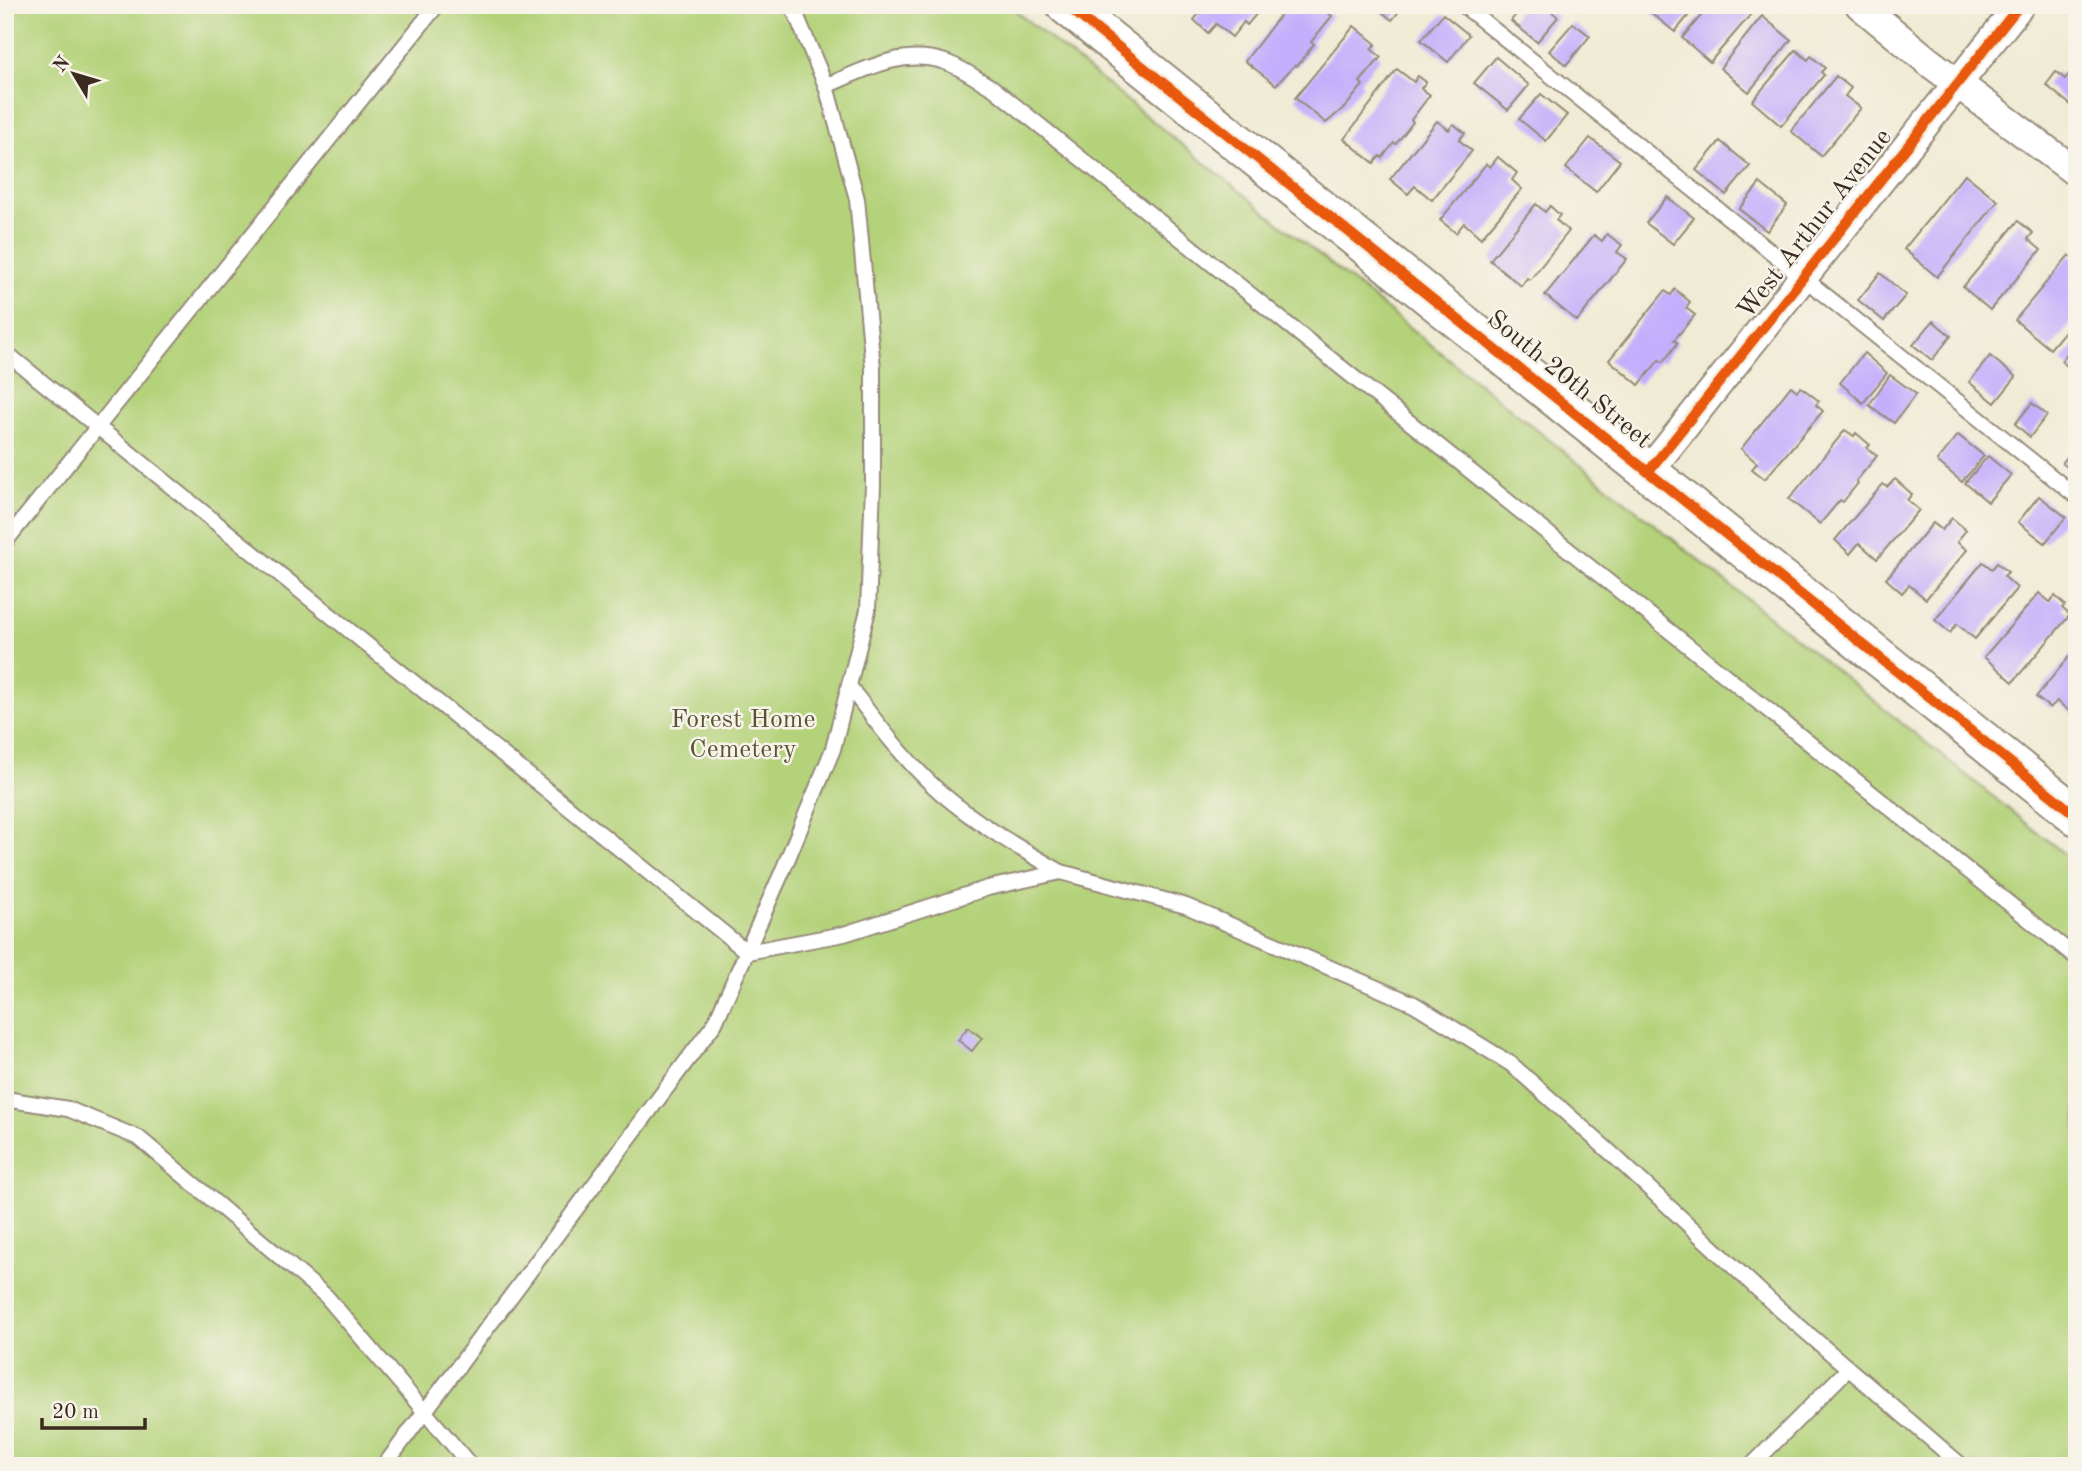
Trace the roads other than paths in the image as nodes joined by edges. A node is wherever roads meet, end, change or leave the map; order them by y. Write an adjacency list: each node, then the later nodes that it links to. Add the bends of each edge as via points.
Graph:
1 (437, 5): 12 (lane)
2 (792, 5): 8 (lane)
3 (1066, 5): 13 (street, South 20th Street)
4 (1463, 5): 10 (lane)
5 (1860, 5): 7 (street)
6 (2020, 5): 7 (street, West Arthur Avenue)
7 (1958, 84): 9 (street); 10 (street, West Arthur Avenue)
8 (825, 86): 16 (lane, via 857,199 873,368 868,610); 20 (lane, via 880,62 912,58 945,62 993,88)
9 (2077, 173)
10 (1801, 278): 13 (street, West Arthur Avenue); 14 (lane)
11 (5, 352): 12 (lane)
12 (98, 426): 15 (lane); 19 (lane)
13 (1648, 472): 17 (street, South 20th Street)
14 (2077, 497)
15 (5, 542)
16 (849, 686): 18 (lane, via 938,790 1012,844); 19 (lane, via 833,749)
17 (2077, 816)
18 (1061, 872): 19 (lane, via 988,888 844,934); 22 (lane, via 1186,906 1414,1004 1511,1064)
19 (747, 952): 23 (lane, via 715,1023)
20 (2077, 958)
21 (5, 1099): 23 (lane, via 68,1109 139,1138 326,1296)
22 (1848, 1369): 26 (lane); 27 (lane)
23 (425, 1411): 24 (lane); 25 (lane)
24 (384, 1466)
25 (471, 1466)
26 (1751, 1466)
27 (1962, 1466)

